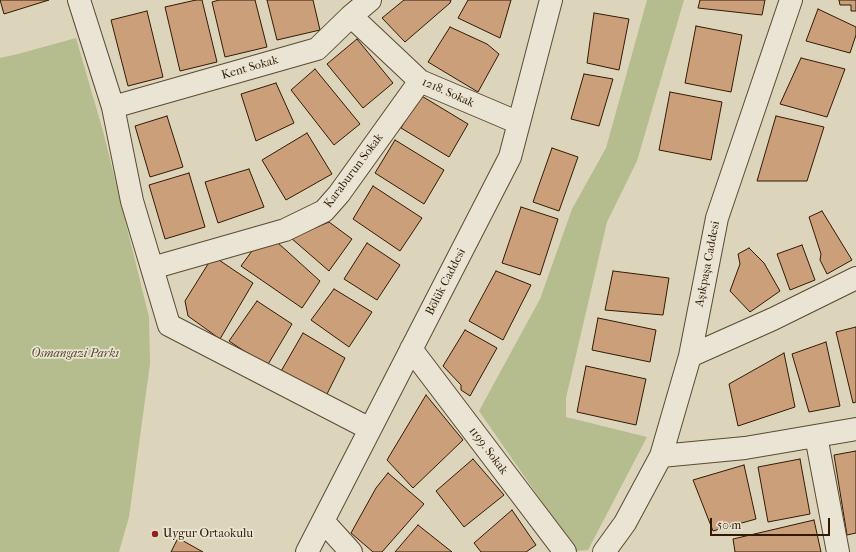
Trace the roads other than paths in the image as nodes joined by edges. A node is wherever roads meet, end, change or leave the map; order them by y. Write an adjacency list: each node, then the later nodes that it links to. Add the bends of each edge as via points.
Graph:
1 (79, 0): 7 (street)
2 (370, 0): 5 (street, Kent Sokak)
3 (551, 0): 8 (street, Bölük Caddesi)
4 (791, 0): 12 (street, Aşıkpaşa Caddesi, via 717,218)
5 (351, 16): 6 (street, 1218. Sokak); 7 (street, Kent Sokak, via 317,49)
6 (420, 81): 8 (street, 1218. Sokak); 9 (street, Karaburun Sokak, via 324,211 285,230)
7 (113, 106): 9 (street, via 132,201)
8 (519, 123): 11 (street, Bölük Caddesi, via 510,157)
9 (152, 268): 13 (street, via 169,325)
10 (856, 278): 12 (street, via 773,320)
11 (411, 349): 13 (street, Bölük Caddesi); 20 (street, 1199. Sokak)
12 (690, 356): 16 (street, Aşıkpaşa Caddesi)
13 (370, 429): 17 (street, Bölük Caddesi)
14 (856, 429): 15 (street)
15 (816, 436): 16 (street, via 745,448); 22 (street)
16 (661, 456): 21 (street, Aşıkpaşa Caddesi, via 625,523)
17 (323, 521): 18 (street, Bölük Caddesi); 19 (street)
18 (307, 552)
19 (352, 552)
20 (565, 552)
21 (604, 552)
22 (838, 552)

